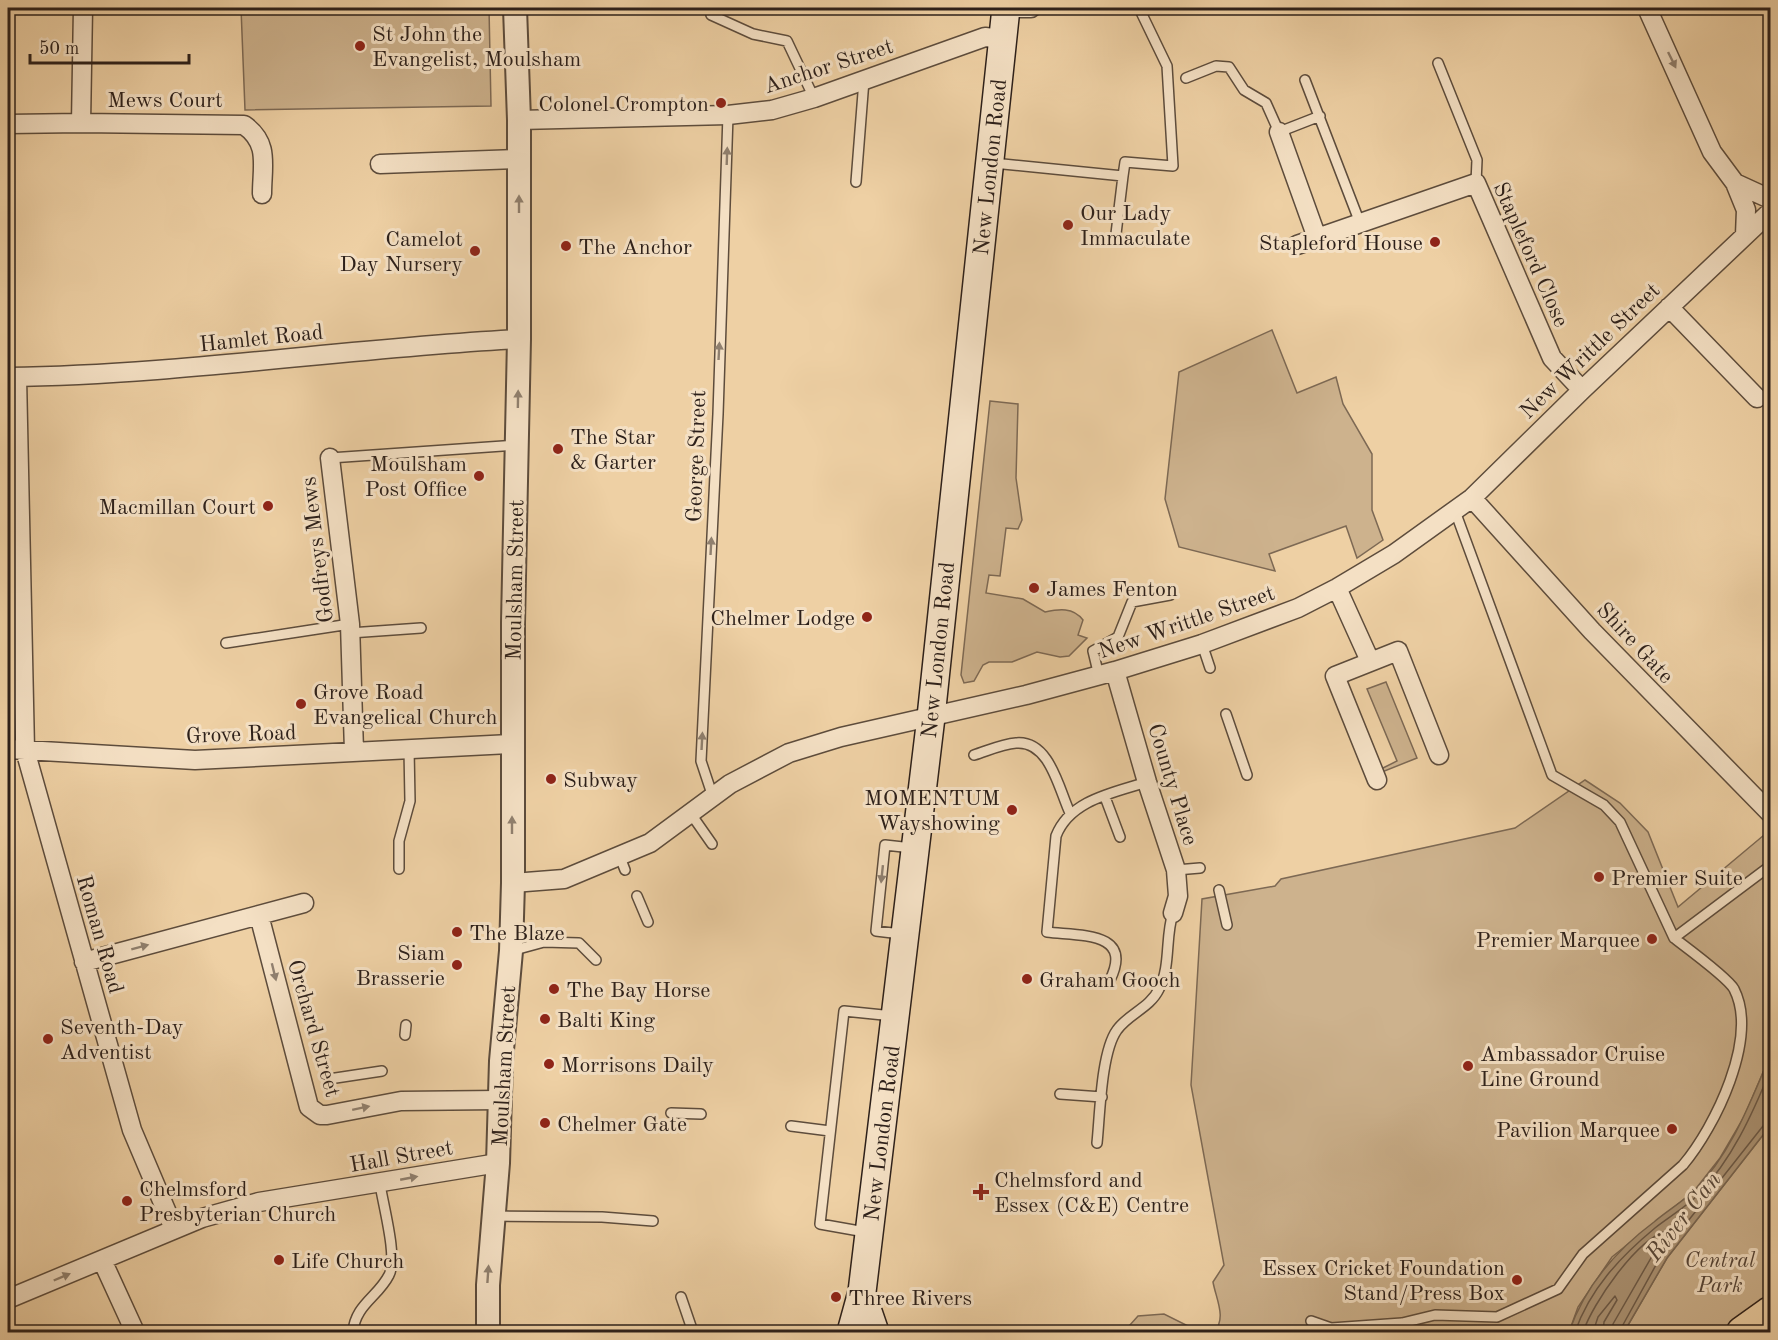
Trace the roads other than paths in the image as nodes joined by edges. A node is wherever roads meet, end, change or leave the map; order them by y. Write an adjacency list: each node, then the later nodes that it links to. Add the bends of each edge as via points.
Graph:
1 (83, 8): 17 (street, Mews Court)
2 (515, 8): 16 (street, Moulsham Street)
3 (1006, 8): 4 (street); 8 (main road, New London Road)
4 (1030, 8)
5 (1139, 8): 23 (lane, via 1167,66 1173,166 1125,162)
6 (1647, 8): 26 (street, one-way to 26, via 1707,142)
7 (711, 15): 13 (lane, via 753,34 787,41)
8 (1003, 39): 11 (street, Anchor Street, via 985,37); 21 (main road, New London Road)
9 (1438, 63): 25 (lane, via 1478,160)
10 (1186, 78): 19 (lane, via 1216,66 1229,67 1244,90 1266,103)
11 (864, 80): 13 (street, Anchor Street); 24 (lane)
12 (1305, 80): 15 (lane)
13 (814, 98): 14 (street, Anchor Street, via 772,110)
14 (728, 115): 16 (street, Anchor Street); 64 (lane, George Street, one-way to 14, via 701,761)
15 (1320, 116): 19 (lane); 30 (lane)
16 (519, 120): 20 (street, Moulsham Street)
17 (81, 123): 18 (street, Mews Court); 27 (street, Mews Court, via 244,125 257,134 263,150)
18 (8, 124)
19 (1279, 132): 32 (street)
20 (519, 159): 22 (street); 36 (street, Moulsham Street, one-way to 20)
21 (990, 162): 23 (lane); 54 (main road, New London Road)
22 (380, 164)
23 (1123, 176): 33 (lane)
24 (856, 182)
25 (1476, 183): 30 (street, Stapleford Close); 38 (street, Stapleford Close, via 1552,358)
26 (1735, 183): 28 (street); 31 (street, via 1746,210)
27 (262, 194)
28 (1770, 200)
29 (1770, 212): 31 (street, New Writtle Street)
30 (1360, 223): 32 (street, Stapleford Close)
31 (1745, 235): 35 (street, New Writtle Street)
32 (1317, 238): 34 (street, Stapleford Close)
33 (1115, 242)
34 (1298, 245)
35 (1669, 307): 38 (street, New Writtle Street); 39 (street)
36 (519, 339): 37 (street, Hamlet Road, via 426,344 164,371); 40 (street, Moulsham Street, one-way to 36)
37 (12, 377): 57 (street, Roman Road)
38 (1582, 390): 42 (street, New Writtle Street)
39 (1757, 398)
40 (517, 444): 41 (lane, Godfreys Mews); 55 (street, Moulsham Street)
41 (337, 458): 46 (street, Godfreys Mews)
42 (1472, 498): 43 (street, New Writtle Street); 67 (street, Shire Gate, via 1600,640)
43 (1455, 511): 44 (street, New Writtle Street); 83 (lane, via 1552,775 1604,805 1620,822)
44 (1337, 588): 49 (street, New Writtle Street, via 1298,608); 50 (street)
45 (1170, 596): 52 (lane, via 1132,602 1118,637 1093,651)
46 (350, 628): 47 (lane); 48 (lane); 58 (street, Godfreys Mews)
47 (421, 628)
48 (226, 643)
49 (1202, 644): 51 (lane); 52 (street, New Writtle Street)
50 (1370, 662): 60 (street, via 1398,651); 62 (street, via 1335,676)
51 (1210, 668)
52 (1107, 673): 54 (street, New Writtle Street); 63 (street, County Place)
53 (1226, 714): 61 (lane)
54 (931, 717): 64 (street, New Writtle Street, via 789,753 754,769); 88 (main road, New London Road)
55 (512, 744): 56 (street, Grove Road); 75 (street, Moulsham Street, one-way to 55)
56 (410, 749): 58 (street, Grove Road); 73 (lane, via 411,801 399,841)
57 (16, 750): 58 (street, Grove Road, via 195,760); 86 (street, Roman Road)
58 (354, 751)
59 (974, 754): 66 (lane, via 1016,743 1038,749 1047,760)
60 (1439, 755)
61 (1246, 775)
62 (1377, 780)
63 (1147, 782): 65 (lane); 74 (street, County Place)
64 (713, 797): 68 (street, New Writtle Street)
65 (1105, 797): 66 (lane); 69 (lane)
66 (1070, 813): 87 (lane, via 1056,836 1047,932 1100,938 1109,943 1117,966)
67 (1770, 813)
68 (691, 814): 70 (lane); 75 (street, New Writtle Street, via 622,864 564,879)
69 (1120, 837)
70 (712, 844)
71 (1770, 866): 83 (lane)
72 (1200, 868): 74 (lane)
73 (399, 869)
74 (1176, 870): 79 (street, County Place, via 1178,896)
75 (513, 883): 84 (street, Moulsham Street)
76 (1219, 890): 82 (lane)
77 (637, 896): 81 (lane)
78 (304, 903): 80 (street)
79 (1173, 913): 92 (lane, via 1163,978 1153,998 1124,1023 1112,1040)
80 (260, 915): 86 (street, one-way to 80); 93 (street, Orchard Street, one-way to 93, via 309,1107 327,1116 401,1095)
81 (648, 921)
82 (1227, 925)
83 (1674, 938): 110 (lane, via 1734,987 1741,1010 1741,1040 1732,1072 1697,1148 1683,1165 1583,1254 1558,1289 1497,1317 1435,1315 1402,1323 1331,1328)
84 (511, 951): 85 (lane, via 544,942 579,943); 93 (street, Moulsham Street)
85 (596, 960)
86 (84, 962): 103 (street, Roman Road, via 132,1131)
87 (1110, 980)
88 (895, 1017): 97 (lane, via 844,1011); 104 (main road, New London Road)
89 (382, 1071): 90 (lane)
90 (329, 1079)
91 (1060, 1094): 92 (lane)
92 (1102, 1097): 98 (lane)
93 (499, 1100): 99 (street, Moulsham Street)
94 (671, 1113): 95 (lane)
95 (701, 1114)
96 (791, 1126): 97 (lane)
97 (830, 1131): 104 (lane, via 820,1224)
98 (1097, 1143)
99 (498, 1163): 100 (street, Hall Street, one-way to 99); 101 (street, Moulsham Street)
100 (380, 1184): 103 (street, Hall Street, via 259,1202); 112 (lane, via 392,1266 385,1282 362,1305)
101 (493, 1216): 102 (lane, via 603,1216); 113 (street, Moulsham Street, one-way to 101)
102 (653, 1221)
103 (174, 1229): 105 (street, Hall Street)
104 (868, 1233): 106 (main road, New London Road)
105 (102, 1260): 108 (street, Hall Street, one-way to 105); 111 (street)
106 (862, 1292): 115 (main road, New London Road); 116 (main road, New London Road)
107 (681, 1297): 114 (lane)
108 (8, 1299)
109 (1770, 1312): 117 (main road)
110 (1311, 1321)
111 (135, 1332)
112 (352, 1332)
113 (488, 1332)
114 (693, 1332)
115 (852, 1332)
116 (875, 1332)
117 (1742, 1332)

